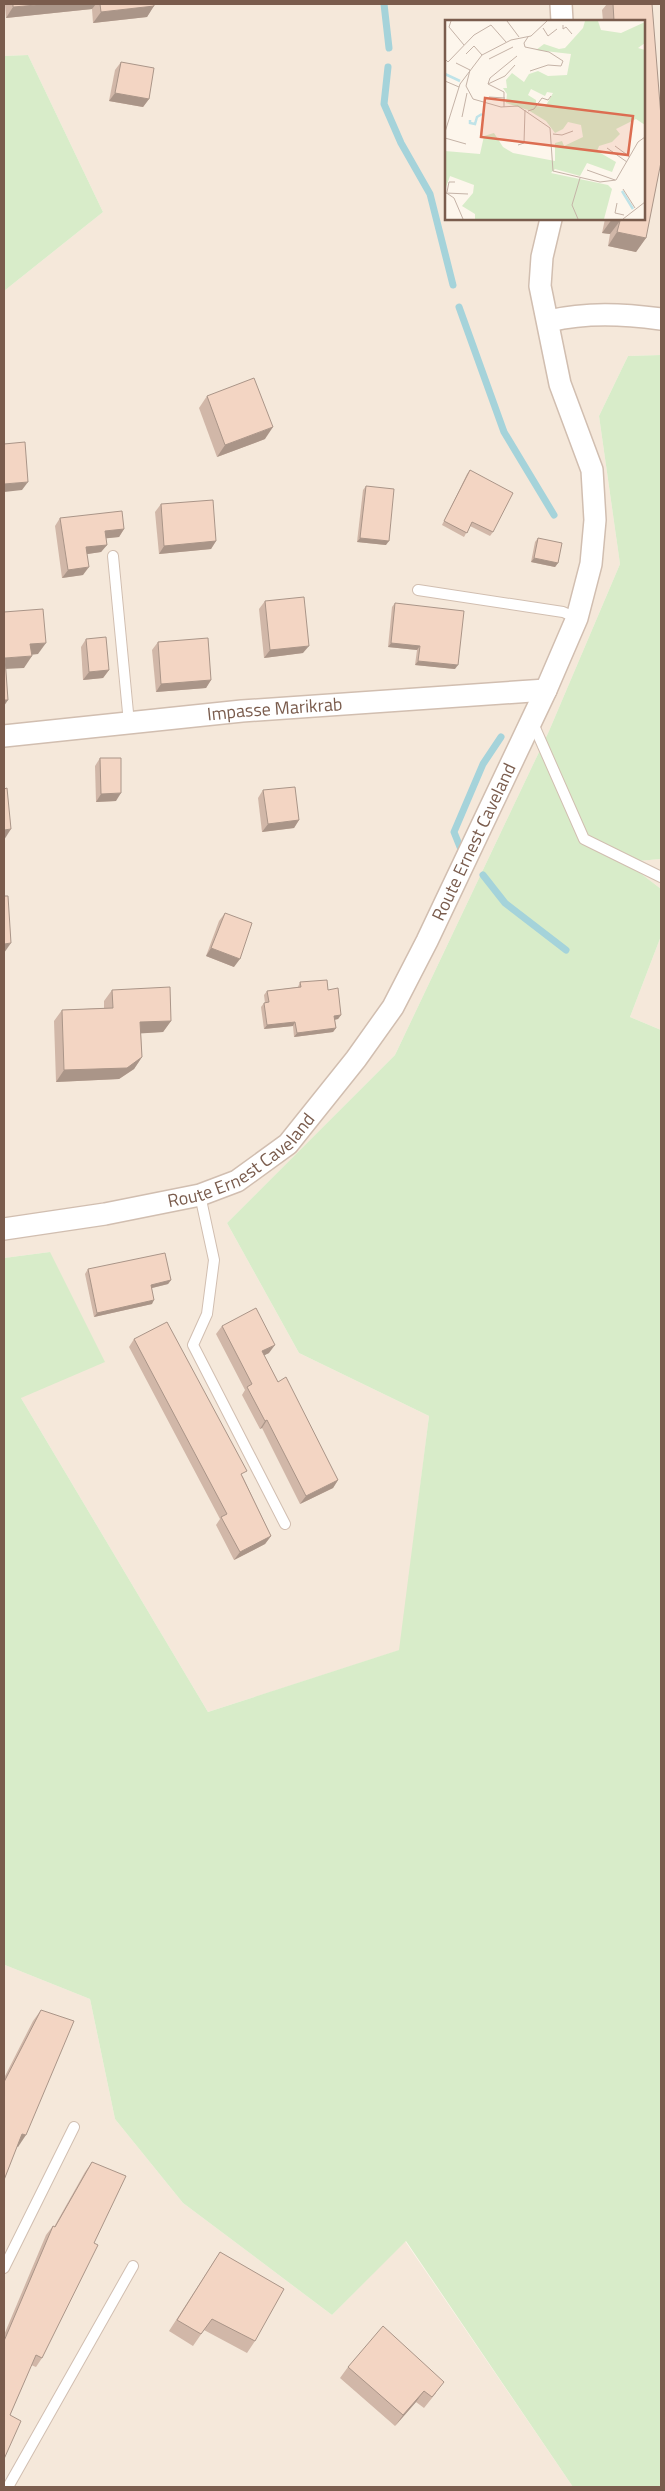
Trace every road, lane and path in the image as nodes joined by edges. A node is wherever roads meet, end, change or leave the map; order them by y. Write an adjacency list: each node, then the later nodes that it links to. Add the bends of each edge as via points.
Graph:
1 (561, 4): 2 (street)
2 (562, 20)
3 (551, 220): 5 (street, Route Ernest Caveland, via 542,256 540,286)
4 (661, 319): 5 (street, via 614,313)
5 (548, 321): 8 (street, Route Ernest Caveland, via 560,384 592,470 595,520 591,564)
6 (113, 556): 11 (lane)
7 (418, 590): 8 (lane, via 563,612)
8 (577, 618): 9 (street, Route Ernest Caveland)
9 (546, 690): 10 (street, Route Ernest Caveland); 11 (street, Impasse Marikrab, via 242,711)
10 (532, 720): 13 (lane, via 584,839); 14 (street, Route Ernest Caveland, via 393,1007 288,1144 237,1181)
11 (128, 723): 12 (street, Impasse Marikrab)
12 (4, 736)
13 (661, 877)
14 (200, 1195): 15 (street, Route Ernest Caveland); 16 (lane, via 214,1260 207,1314 193,1345)
15 (4, 1229)
16 (285, 1524)
17 (74, 2127): 19 (lane)
18 (133, 2266): 20 (lane)
19 (4, 2268)
20 (8, 2487)

